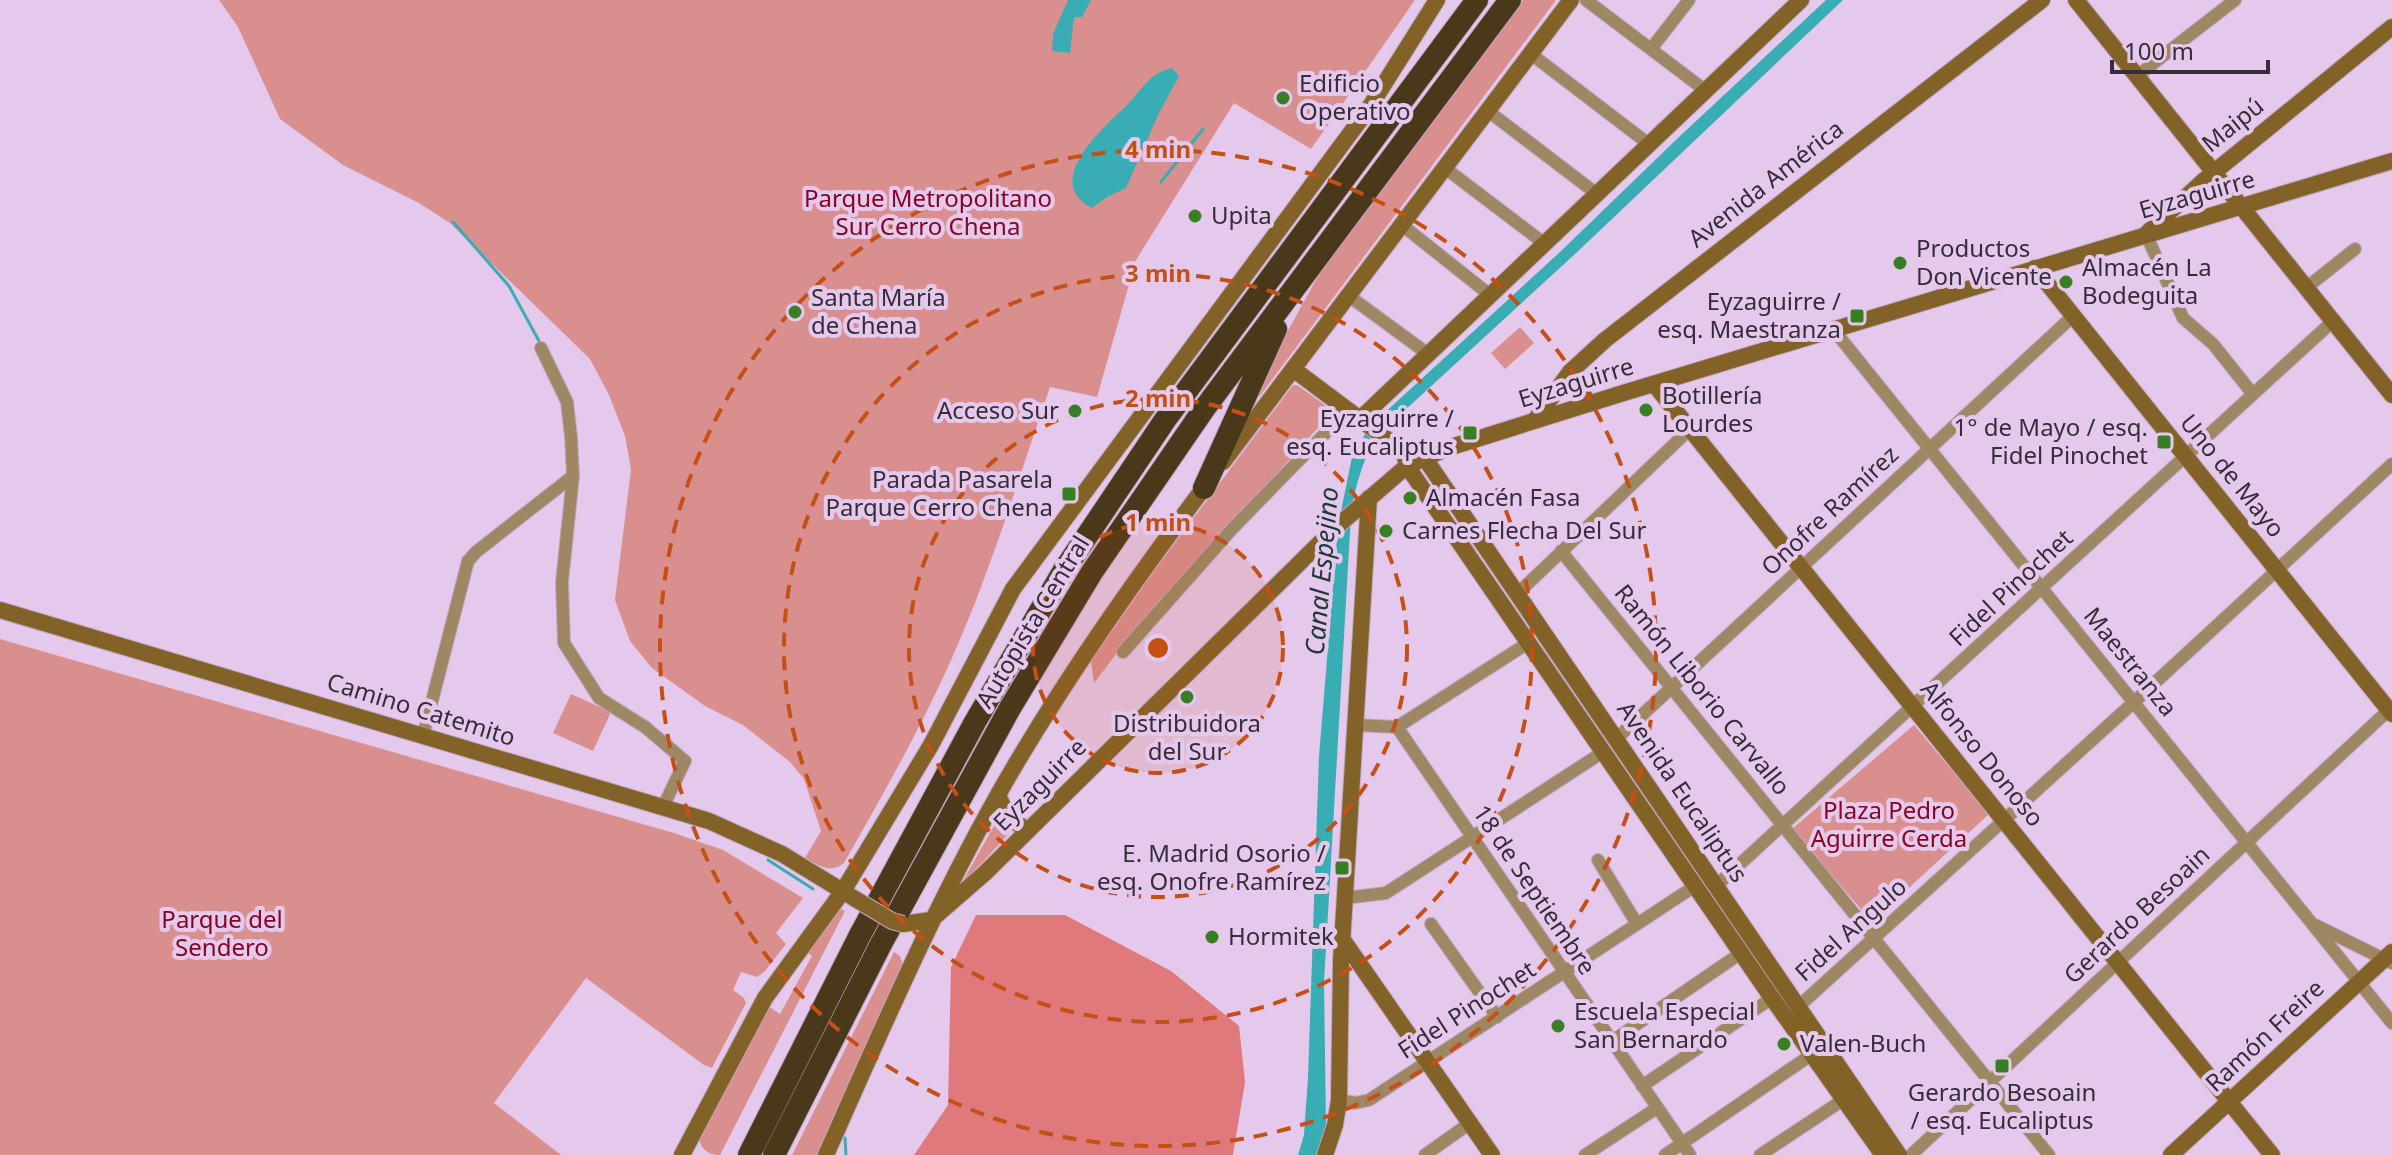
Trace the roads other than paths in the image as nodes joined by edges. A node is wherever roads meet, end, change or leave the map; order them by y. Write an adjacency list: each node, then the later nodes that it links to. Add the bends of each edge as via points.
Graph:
1 (1437, 0): 83 (main road, via 1361,118 1013,589)
2 (1477, 0): 120 (highway, Autopista Central, via 1165,420 1064,570 881,896)
3 (1510, 0): 28 (highway, Autopista Central)
4 (1571, 0): 13 (main road)
5 (1586, 0): 12 (street)
6 (1689, 0): 12 (street)
7 (1801, 0): 15 (main road)
8 (2042, 0): 38 (main road, Avenida América)
9 (2076, 0): 14 (main road)
10 (2235, 0): 14 (street)
11 (2392, 27): 20 (main road, Maipú)
12 (1651, 49): 15 (street)
13 (1531, 54): 16 (main road); 17 (street)
14 (2137, 76): 20 (main road)
15 (1706, 91): 17 (main road)
16 (1488, 111): 19 (main road); 21 (street)
17 (1650, 145): 21 (main road)
18 (2392, 161): 22 (main road, Eyzaguirre)
19 (1445, 168): 23 (main road); 25 (street)
20 (2214, 172): 22 (main road); 24 (main road, Maipú)
21 (1597, 194): 25 (main road)
22 (2242, 207): 24 (main road, Eyzaguirre); 29 (main road)
23 (1402, 225): 30 (street); 31 (main road)
24 (2146, 234): 27 (main road, Eyzaguirre); 40 (street, via 2183,318 2213,344)
25 (1545, 244): 30 (main road)
26 (2355, 249): 29 (street)
27 (2035, 268): 32 (main road, Uno de Mayo); 34 (main road, Eyzaguirre)
28 (1310, 269): 52 (highway, via 1267,347); 121 (highway, Autopista Central, via 1165,464 1059,625 875,956)
29 (2306, 288): 33 (main road)
30 (1490, 295): 36 (main road)
31 (1349, 296): 36 (street); 37 (main road)
32 (2073, 316): 46 (street, Onofre Ramírez); 47 (main road, Uno de Mayo)
33 (2333, 321): 40 (street, Fidel Pinochet); 41 (main road)
34 (1833, 329): 39 (main road, Eyzaguirre); 46 (street, Maestranza)
35 (541, 348): 51 (street, via 567,402)
36 (1428, 354): 43 (main road)
37 (1293, 369): 43 (main road); 52 (main road)
38 (1570, 372): 42 (main road); 44 (main road, Avenida América)
39 (1654, 384): 42 (main road, Eyzaguirre); 45 (main road, Alfonso Donoso)
40 (2252, 393): 47 (street, Fidel Pinochet)
41 (2392, 395)
42 (1589, 404): 44 (main road, Eyzaguirre)
43 (1358, 418): 49 (main road); 61 (street, via 1231,530)
44 (1535, 420): 48 (main road, Eyzaguirre)
45 (1690, 429): 54 (street); 55 (main road, Alfonso Donoso)
46 (1929, 450): 55 (street, Onofre Ramírez); 57 (street, Maestranza)
47 (2186, 456): 56 (main road, Uno de Mayo); 57 (street, Fidel Pinochet)
48 (1424, 457): 49 (main road); 58 (main road, Avenida Eucaliptus)
49 (1405, 459): 53 (main road, Eyzaguirre); 60 (main road, Avenida Eucaliptus)
50 (2392, 464): 56 (street, Fidel Angulo)
51 (573, 476): 68 (street, via 468,561); 72 (street, via 562,582 564,643 599,698 685,761)
52 (1204, 488): 71 (main road, via 1088,649)
53 (1364, 503): 66 (main road); 75 (main road, Eyzaguirre)
54 (1561, 551): 58 (street); 62 (street, Ramón Liborio Carvallo)
55 (1801, 568): 62 (street, Onofre Ramírez); 64 (main road, Alfonso Donoso)
56 (2277, 570): 63 (street, Fidel Angulo); 65 (main road, Uno de Mayo)
57 (2042, 589): 63 (street, Maestranza); 64 (street, Fidel Pinochet)
58 (1517, 594): 69 (main road, Avenida Eucaliptus)
59 (0, 610): 68 (main road, Camino Catemito)
60 (1528, 643): 67 (street); 70 (main road, Avenida Eucaliptus)
61 (1123, 652)
62 (1672, 687): 69 (street, Onofre Ramírez); 74 (street, Ramón Liborio Carvallo)
63 (2134, 702): 73 (street, Fidel Angulo); 77 (street, Maestranza)
64 (1914, 708): 73 (main road, Alfonso Donoso); 74 (street, Fidel Pinochet)
65 (2391, 710): 77 (street, Gerardo Besoain)
66 (1355, 725): 67 (street); 84 (main road)
67 (1397, 727): 76 (street, 18 de Septiembre)
68 (423, 736): 72 (main road, Camino Catemito)
69 (1616, 739): 81 (main road, Avenida Eucaliptus)
70 (1603, 752): 76 (street); 82 (main road, Avenida Eucaliptus)
71 (998, 795): 75 (main road, via 1008,817); 86 (main road)
72 (663, 807): 80 (main road, Camino Catemito, via 727,827)
73 (2004, 821): 91 (street, Fidel Angulo); 97 (main road, Alfonso Donoso)
74 (1783, 826): 81 (street, Fidel Pinochet); 91 (street, Ramón Liborio Carvallo)
75 (1028, 831): 79 (main road, Eyzaguirre)
76 (1471, 838): 84 (street, via 1386,893); 98 (street, 18 de Septiembre)
77 (2246, 843): 89 (street, Maestranza); 97 (street, Gerardo Besoain)
78 (1598, 860): 88 (street)
79 (985, 873): 86 (main road, Eyzaguirre); 101 (main road)
80 (820, 877): 83 (main road, Camino Catemito); 85 (main road)
81 (1717, 885): 103 (main road, Avenida Eucaliptus)
82 (1695, 886): 88 (street, Fidel Pinochet); 93 (main road, Avenida Eucaliptus)
83 (848, 894): 85 (main road); 90 (main road, Camino Catemito, bridge)
84 (1345, 898): 92 (main road)
85 (828, 911): 116 (main road, via 765,998)
86 (931, 920): 90 (main road); 96 (main road)
87 (1431, 924): 104 (street)
88 (1637, 924): 98 (street, Fidel Pinochet)
89 (2312, 924): 95 (street); 99 (street, Maestranza)
90 (898, 925): 96 (main road)
91 (1873, 939): 103 (street, Fidel Angulo); 109 (street, Ramón Liborio Carvallo)
92 (1343, 940): 94 (main road); 100 (main road)
93 (1741, 953): 102 (main road, Avenida Eucaliptus); 106 (street)
94 (1355, 957): 100 (main road); 108 (main road)
95 (2390, 958): 99 (main road, Ramón Freire)
96 (912, 961): 101 (main road)
97 (2118, 963): 109 (street, Gerardo Besoain); 113 (main road, Alfonso Donoso)
98 (1563, 973): 104 (street, Fidel Pinochet); 106 (street, 18 de Septiembre)
99 (2359, 983): 105 (street, Maestranza); 113 (main road, Ramón Freire)
100 (1342, 986): 111 (main road)
101 (897, 996): 122 (main road)
102 (1772, 998): 107 (main road, Avenida Eucaliptus); 110 (street)
103 (1799, 1006): 131 (main road, Avenida Eucaliptus)
104 (1497, 1017): 108 (street, Fidel Pinochet)
105 (2392, 1023)
106 (1611, 1042): 110 (street, 18 de Septiembre)
107 (1811, 1055): 112 (main road, Avenida Eucaliptus); 117 (street)
108 (1428, 1063): 111 (street, Fidel Pinochet, via 1369,1100); 115 (main road)
109 (1989, 1082): 132 (street, Gerardo Besoain); 133 (street, Ramón Liborio Carvallo)
110 (1642, 1086): 114 (street, 18 de Septiembre)
111 (1339, 1100): 123 (main road)
112 (1843, 1100): 129 (street); 130 (main road, Avenida Eucaliptus)
113 (2229, 1102): 134 (main road, Ramón Freire); 135 (main road, Alfonso Donoso)
114 (1657, 1108): 117 (street, 18 de Septiembre); 126 (street)
115 (1470, 1123): 124 (street); 125 (main road)
116 (692, 1133): 118 (main road); 119 (main road)
117 (1682, 1144): 127 (street); 128 (street, 18 de Septiembre)
118 (682, 1155)
119 (700, 1155)
120 (749, 1155)
121 (774, 1155)
122 (826, 1155)
123 (1325, 1155)
124 (1425, 1155)
125 (1492, 1155)
126 (1585, 1155)
127 (1665, 1155)
128 (1690, 1155)
129 (1760, 1155)
130 (1883, 1155)
131 (1899, 1155)
132 (1911, 1155)
133 (2049, 1155)
134 (2171, 1155)
135 (2272, 1155)

